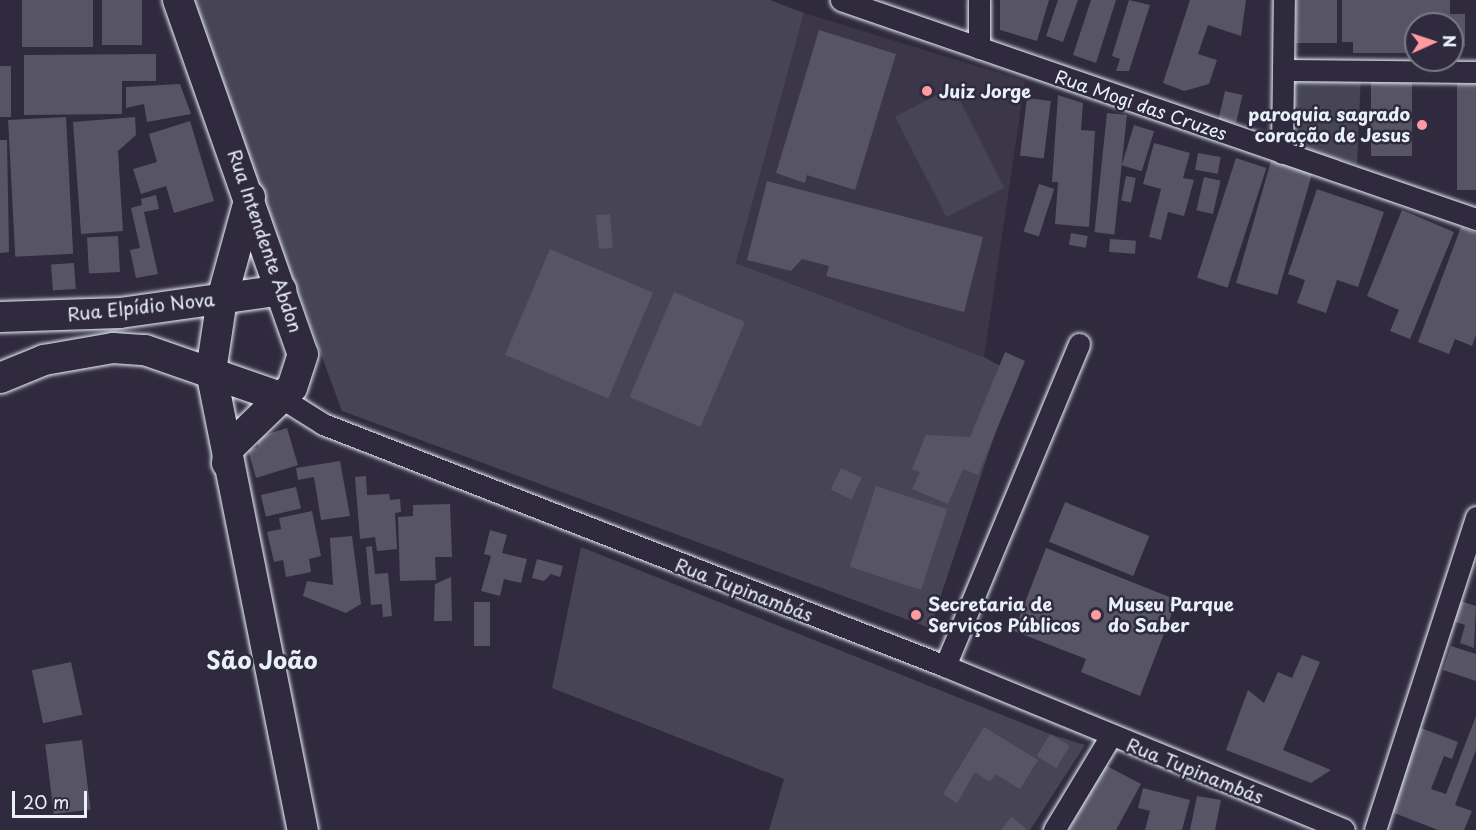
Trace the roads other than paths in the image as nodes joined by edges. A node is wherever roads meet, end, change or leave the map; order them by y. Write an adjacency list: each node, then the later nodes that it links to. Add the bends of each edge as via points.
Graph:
1 (178, 0): 9 (street, Rua Intendente Abdon)
2 (841, 0): 5 (street, Rua Mogi das Cruzes)
3 (979, 0): 5 (street)
4 (1284, 0): 6 (street)
5 (979, 48): 8 (street, Rua Mogi das Cruzes)
6 (1286, 70): 7 (street); 8 (street)
7 (1476, 72)
8 (1282, 153): 10 (street, Rua Mogi das Cruzes)
9 (250, 197): 11 (street, Rua Intendente Abdon); 12 (street)
10 (1476, 219)
11 (281, 290): 12 (street, Rua Elpídio Nova); 17 (street, Rua Intendente Abdon, via 303,354 292,387)
12 (222, 299): 13 (street, Rua Elpídio Nova, via 120,313); 15 (street)
13 (0, 317)
14 (1079, 344): 20 (street)
15 (211, 371): 16 (street, Rua Tupinambás, via 145,350 113,348 44,360); 17 (street, Rua Tupinambás); 18 (street)
16 (0, 378)
17 (280, 397): 18 (street, Rua Intendente Abdon, via 229,448); 20 (street, Rua Tupinambás, via 322,424)
18 (227, 463): 22 (street)
19 (1476, 517): 25 (street)
20 (945, 666): 21 (street, Rua Tupinambás)
21 (1110, 736): 23 (street); 24 (street, Rua Tupinambás)
22 (303, 830)
23 (1054, 830)
24 (1344, 830)
25 (1375, 830)

